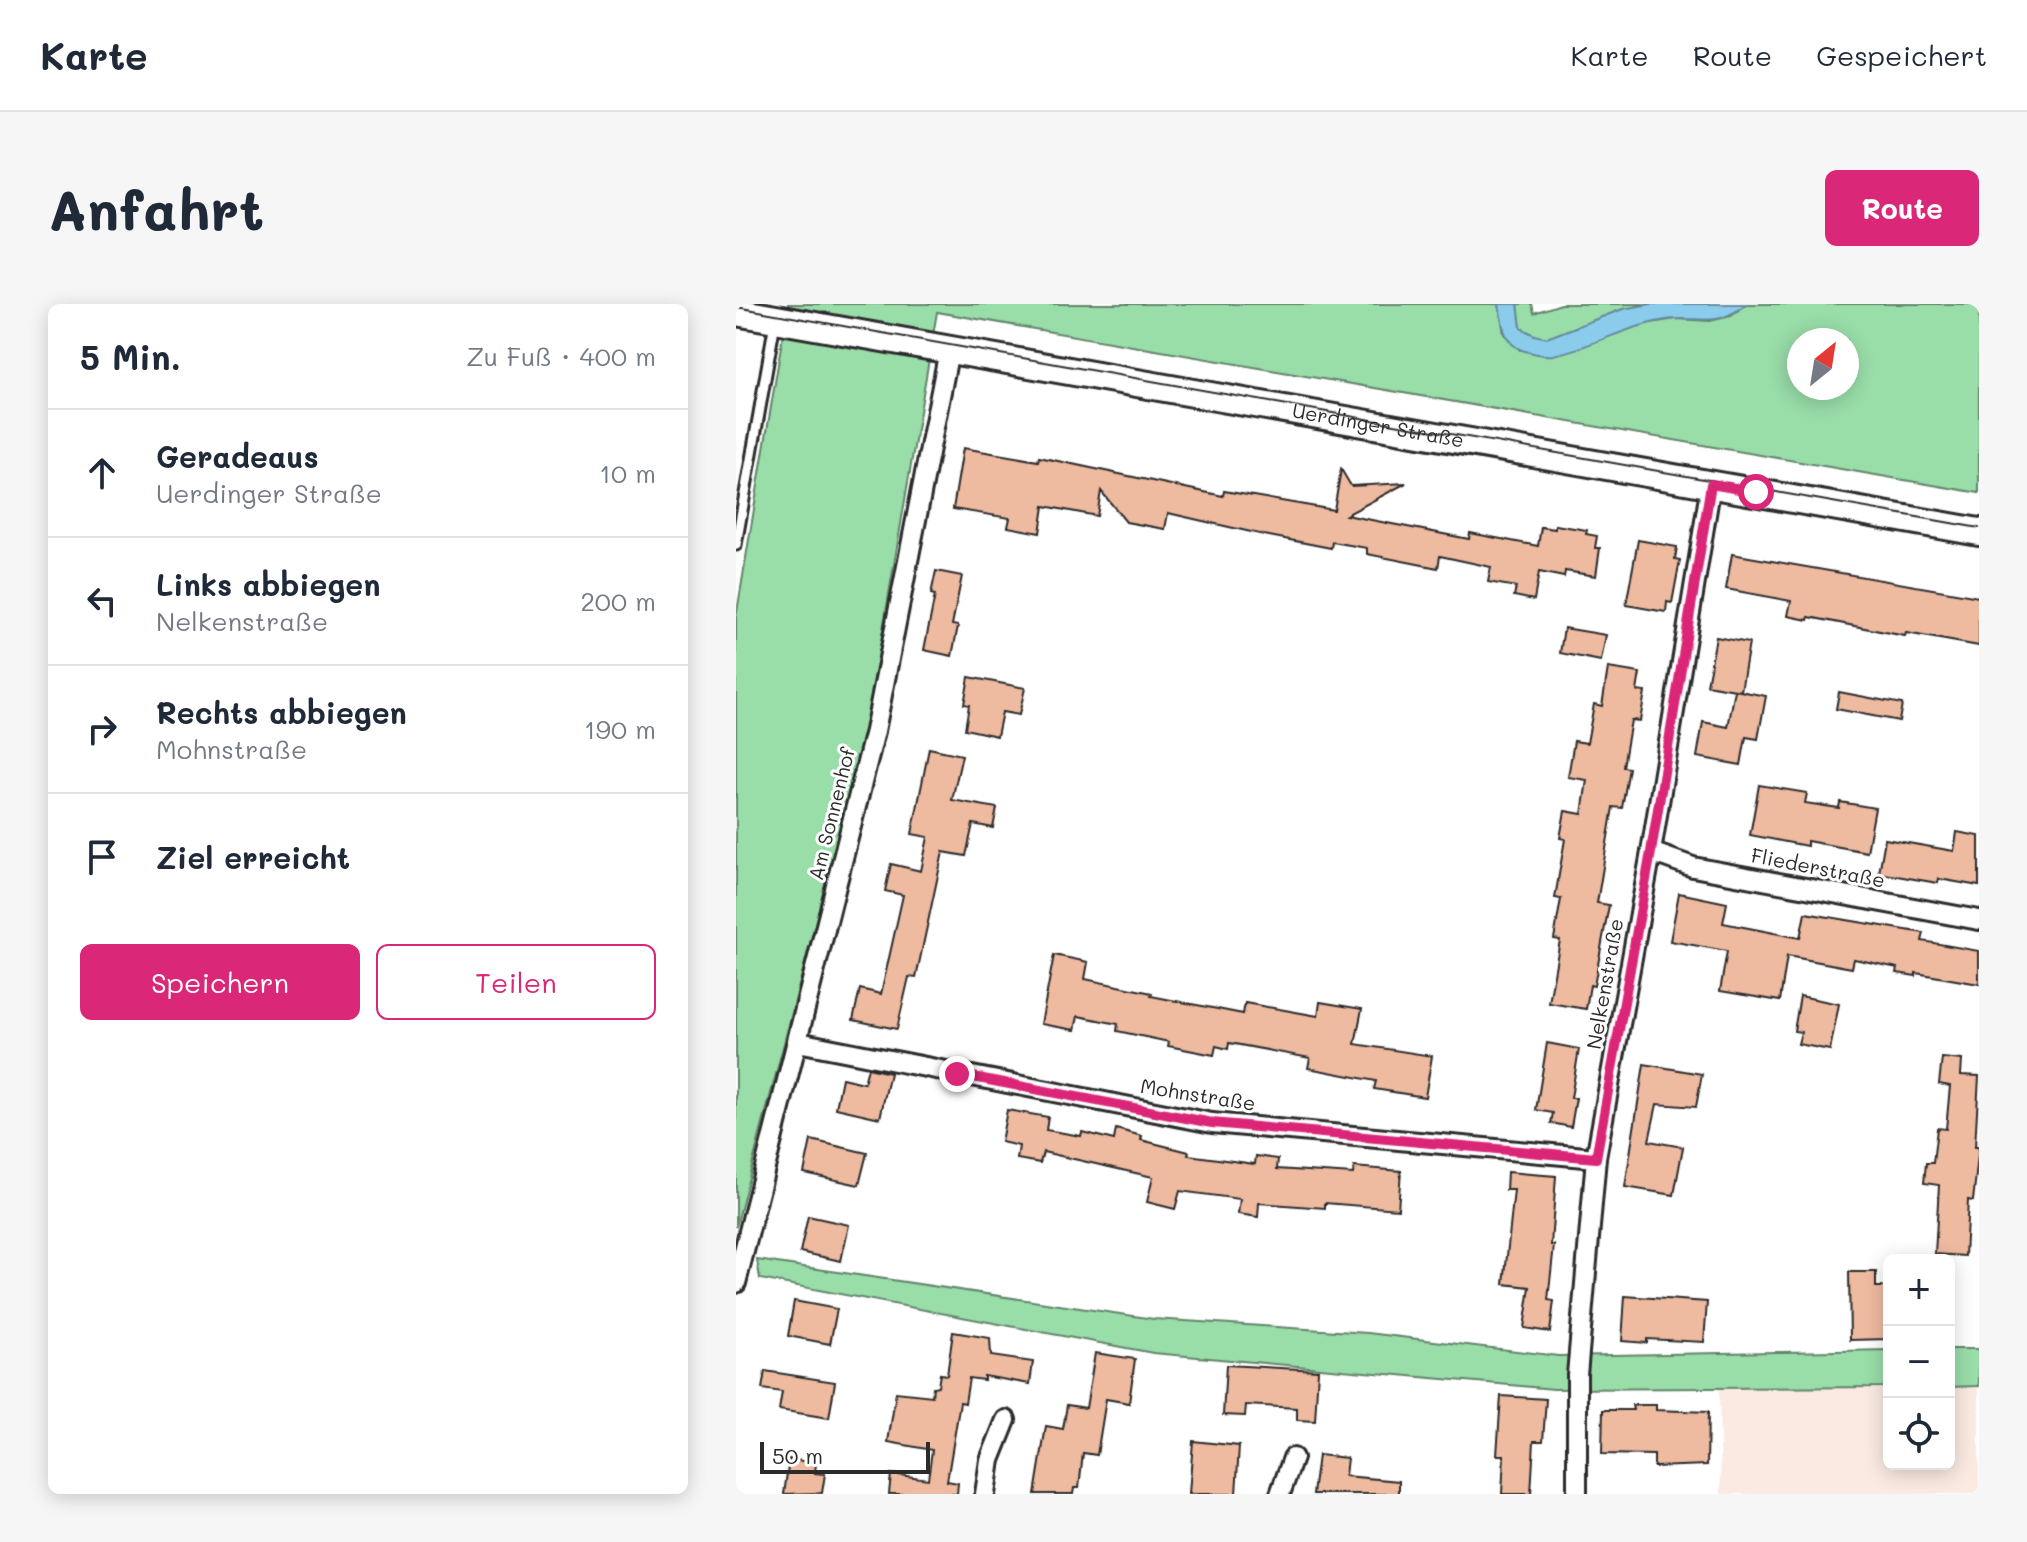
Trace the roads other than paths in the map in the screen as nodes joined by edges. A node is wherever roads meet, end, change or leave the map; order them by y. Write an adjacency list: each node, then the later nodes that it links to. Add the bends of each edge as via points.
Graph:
1 (736, 312): 2 (main road, Uerdinger Straße)
2 (776, 319): 3 (main road, Uerdinger Straße); 6 (lane)
3 (949, 350): 4 (main road, Uerdinger Straße); 9 (street, Am Sonnenhof, via 875,731)
4 (1711, 484): 5 (main road, Uerdinger Straße); 7 (street, Nelkenstraße)
5 (1979, 532)
6 (736, 545)
7 (1651, 852): 8 (street, Fliederstraße, via 1693,867); 10 (street, Nelkenstraße)
8 (1979, 920)
9 (798, 1042): 10 (street, Mohnstraße, via 1212,1123); 11 (street, Am Sonnenhof)
10 (1596, 1158): 16 (street, Nelkenstraße, via 1577,1375)
11 (736, 1283)
12 (1006, 1420): 14 (street, via 990,1460)
13 (1293, 1458): 15 (street)
14 (985, 1494)
15 (1280, 1494)
16 (1577, 1494)

